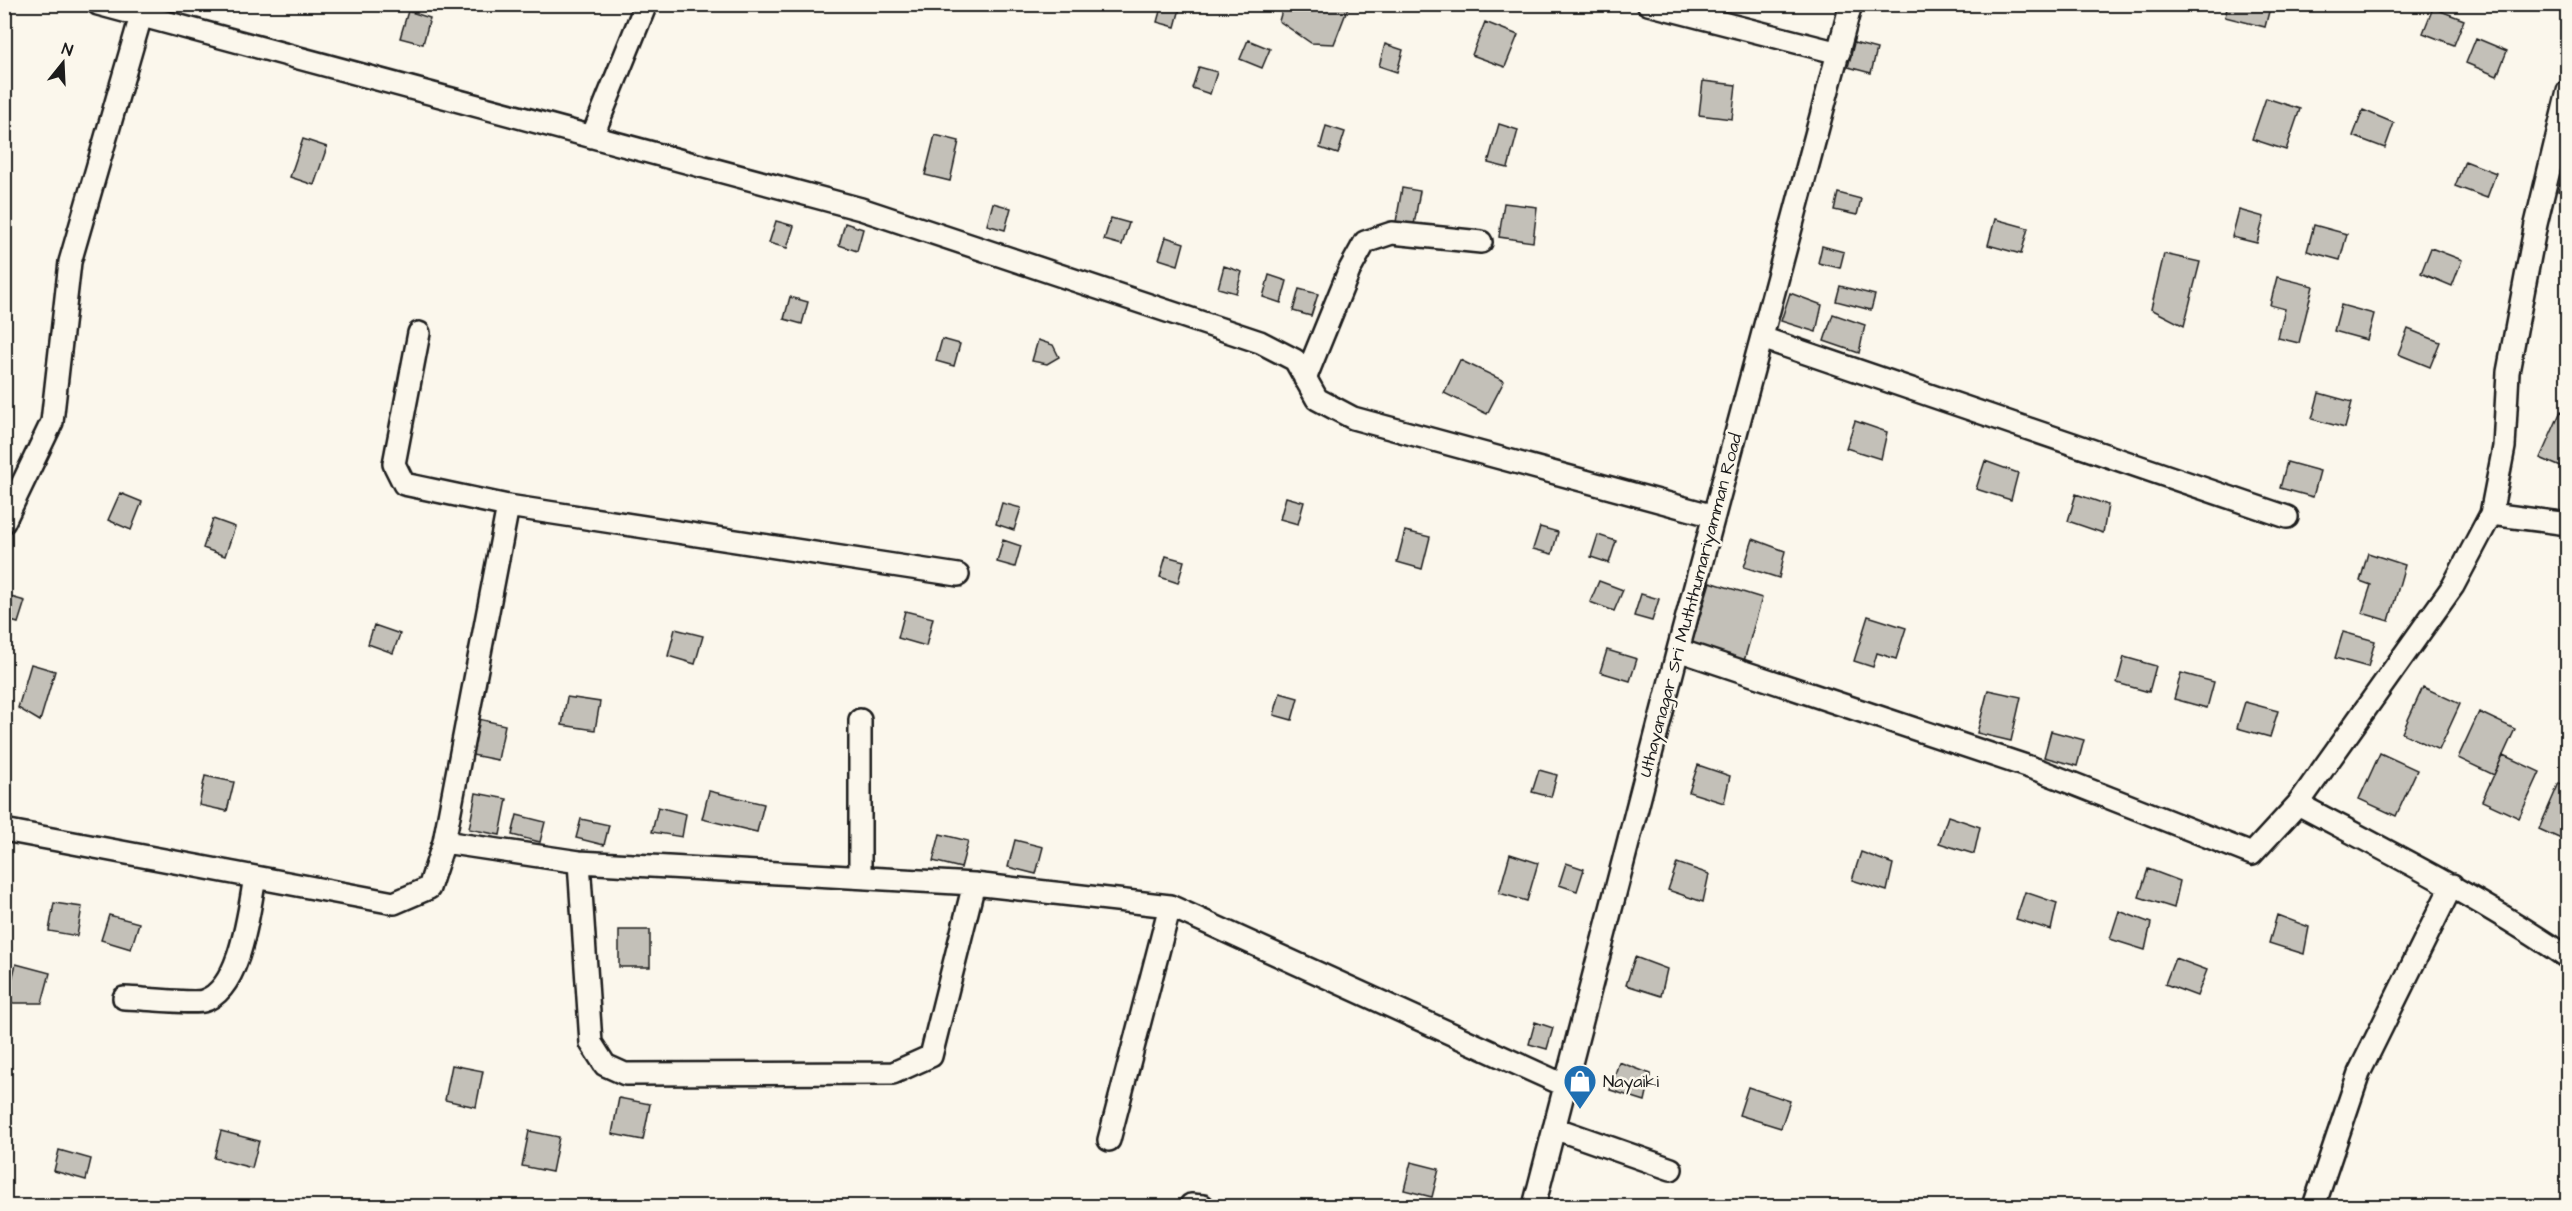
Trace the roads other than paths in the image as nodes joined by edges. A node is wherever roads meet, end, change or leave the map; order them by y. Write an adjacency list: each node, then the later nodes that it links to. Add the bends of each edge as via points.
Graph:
1 (98, 4): 5 (street)
2 (646, 4): 8 (street)
3 (1648, 4): 6 (street)
4 (1851, 4): 6 (street, Uthayanagar Sri Muththumariyamman Road)
5 (141, 16): 8 (street); 17 (street, via 70,262 52,422)
6 (1839, 52): 11 (street, Uthayanagar Sri Muththumariyamman Road)
7 (2568, 91): 14 (street, via 2536,224 2508,372 2504,447)
8 (592, 137): 12 (street, via 861,209 1260,342 1294,360)
9 (1481, 242): 12 (street, via 1392,233 1365,242 1349,271)
10 (419, 333): 13 (street, via 394,464 404,484)
11 (1762, 338): 15 (street, Uthayanagar Sri Muththumariyamman Road); 16 (street)
12 (1305, 379): 15 (street, via 1317,399 1353,418)
13 (508, 506): 19 (street); 24 (street)
14 (2491, 514): 18 (street); 22 (street, via 2453,586)
15 (1714, 516): 20 (street, Uthayanagar Sri Muththumariyamman Road)
16 (2287, 517)
17 (4, 522)
18 (2568, 524)
19 (958, 575)
20 (1678, 650): 22 (street, via 2041,771 2252,854); 33 (street, Uthayanagar Sri Muththumariyamman Road)
21 (860, 720): 27 (street)
22 (2298, 804): 29 (street)
23 (4, 830): 26 (street)
24 (444, 842): 25 (street); 26 (street, via 429,888 394,903)
25 (579, 862): 27 (street); 28 (street, via 591,1043 605,1065 625,1074 893,1073 931,1056)
26 (255, 877): 32 (street, via 239,958 222,987 203,1001)
27 (860, 878): 28 (street)
28 (974, 884): 30 (street)
29 (2452, 885): 31 (street); 38 (street, via 2359,1073)
30 (1170, 906): 33 (street); 35 (street)
31 (2568, 958)
32 (124, 998)
33 (1564, 1085): 34 (street, Uthayanagar Sri Muththumariyamman Road)
34 (1554, 1128): 36 (street); 37 (street, Uthayanagar Sri Muththumariyamman Road)
35 (1109, 1140)
36 (1671, 1169)
37 (1534, 1206)
38 (2314, 1206)

